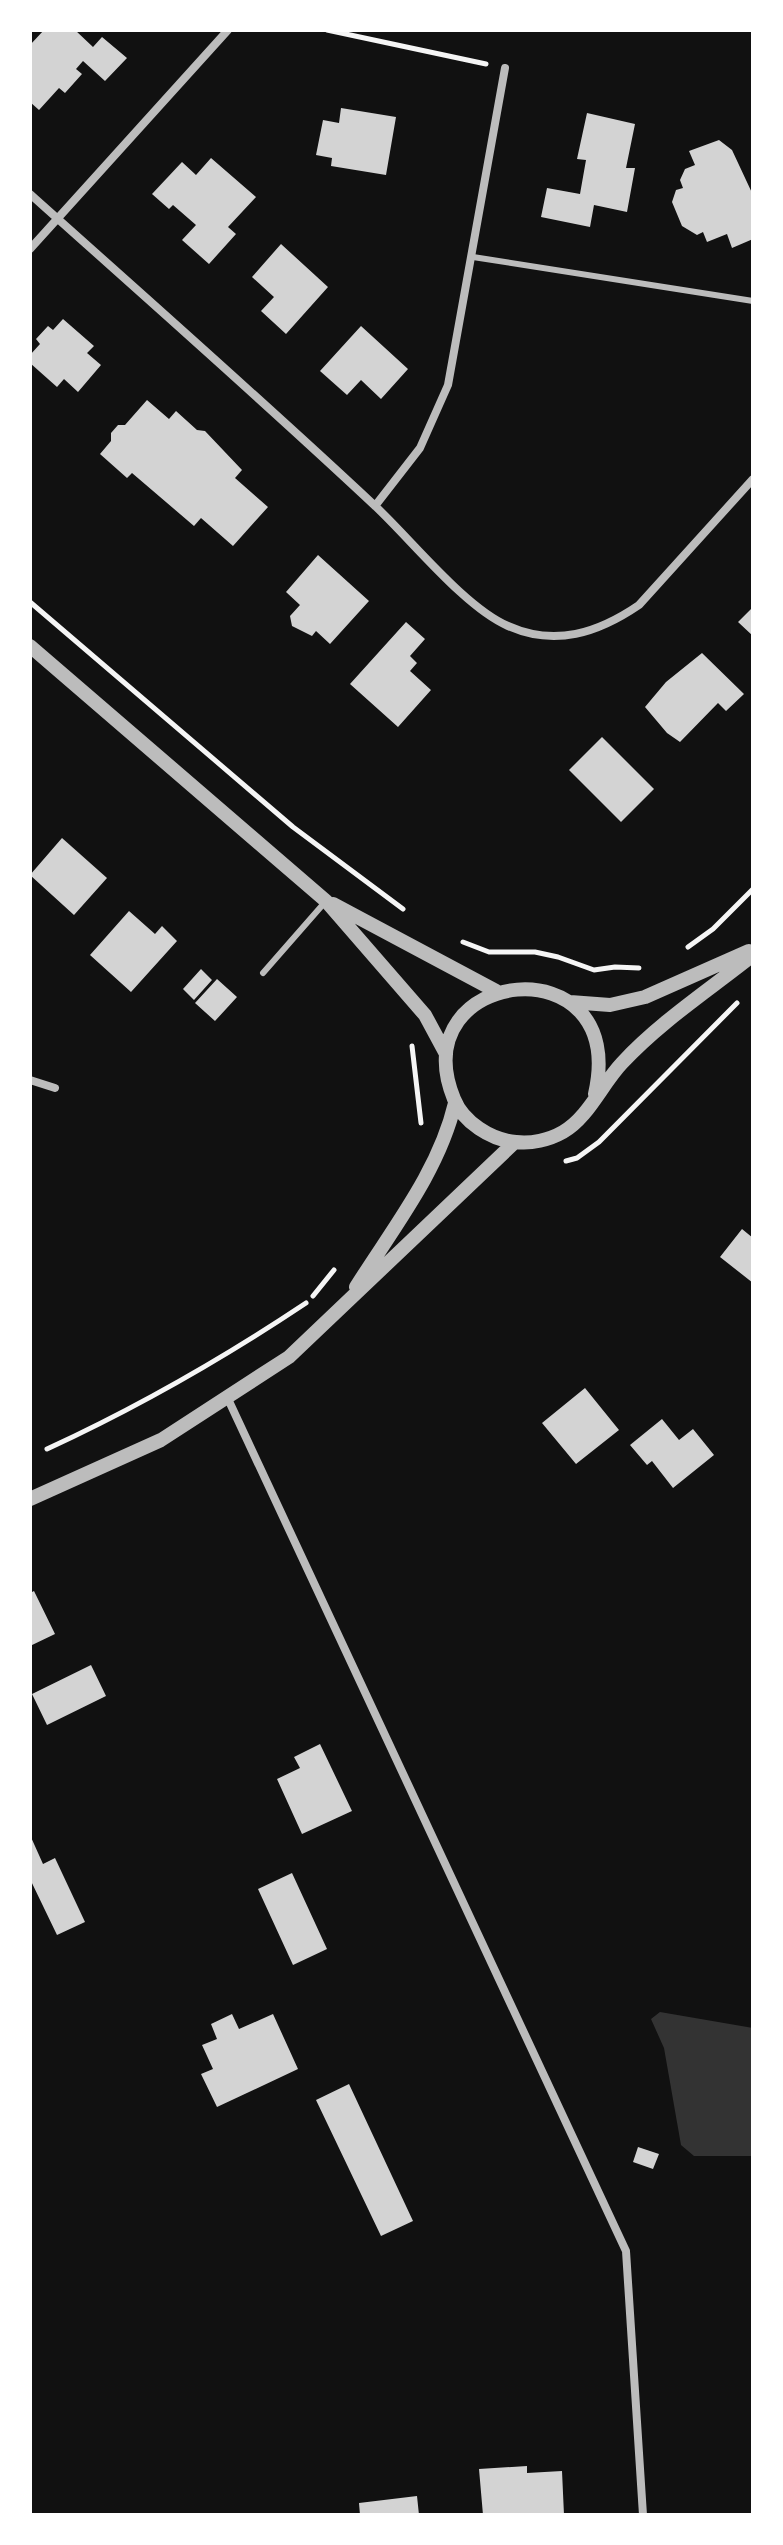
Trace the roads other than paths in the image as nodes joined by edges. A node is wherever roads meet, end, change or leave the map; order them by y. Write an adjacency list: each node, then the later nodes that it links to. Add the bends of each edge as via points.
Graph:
1 (228, 30): 4 (street)
2 (505, 68): 6 (street)
3 (30, 194): 4 (street)
4 (58, 219): 5 (street); 9 (street)
5 (30, 249)
6 (473, 257): 7 (lane); 9 (street, via 448,385 420,448)
7 (753, 301)
8 (753, 479): 9 (street, via 639,605 588,633 553,638 505,625 454,586)
9 (375, 506)
10 (30, 646): 11 (street)
11 (326, 901): 13 (lane); 14 (street); 16 (street, via 425,1015)
12 (753, 952): 15 (street, via 645,997 610,1005); 19 (street, via 660,1028)
13 (263, 973)
14 (496, 991): 15 (street, via 547,990); 16 (street, via 462,1016)
15 (570, 1002): 19 (street, via 588,1021 599,1044)
16 (446, 1054): 20 (street)
17 (30, 1080): 18 (street)
18 (55, 1088)
19 (595, 1094): 21 (street, via 582,1116 563,1132 540,1141)
20 (455, 1103): 21 (street, via 481,1129); 22 (street, via 447,1139 429,1172)
21 (515, 1142): 22 (street)
22 (345, 1304): 23 (street, via 289,1357)
23 (228, 1399): 24 (street, via 161,1440); 25 (street, via 626,2251)
24 (30, 1499)
25 (643, 2515)

